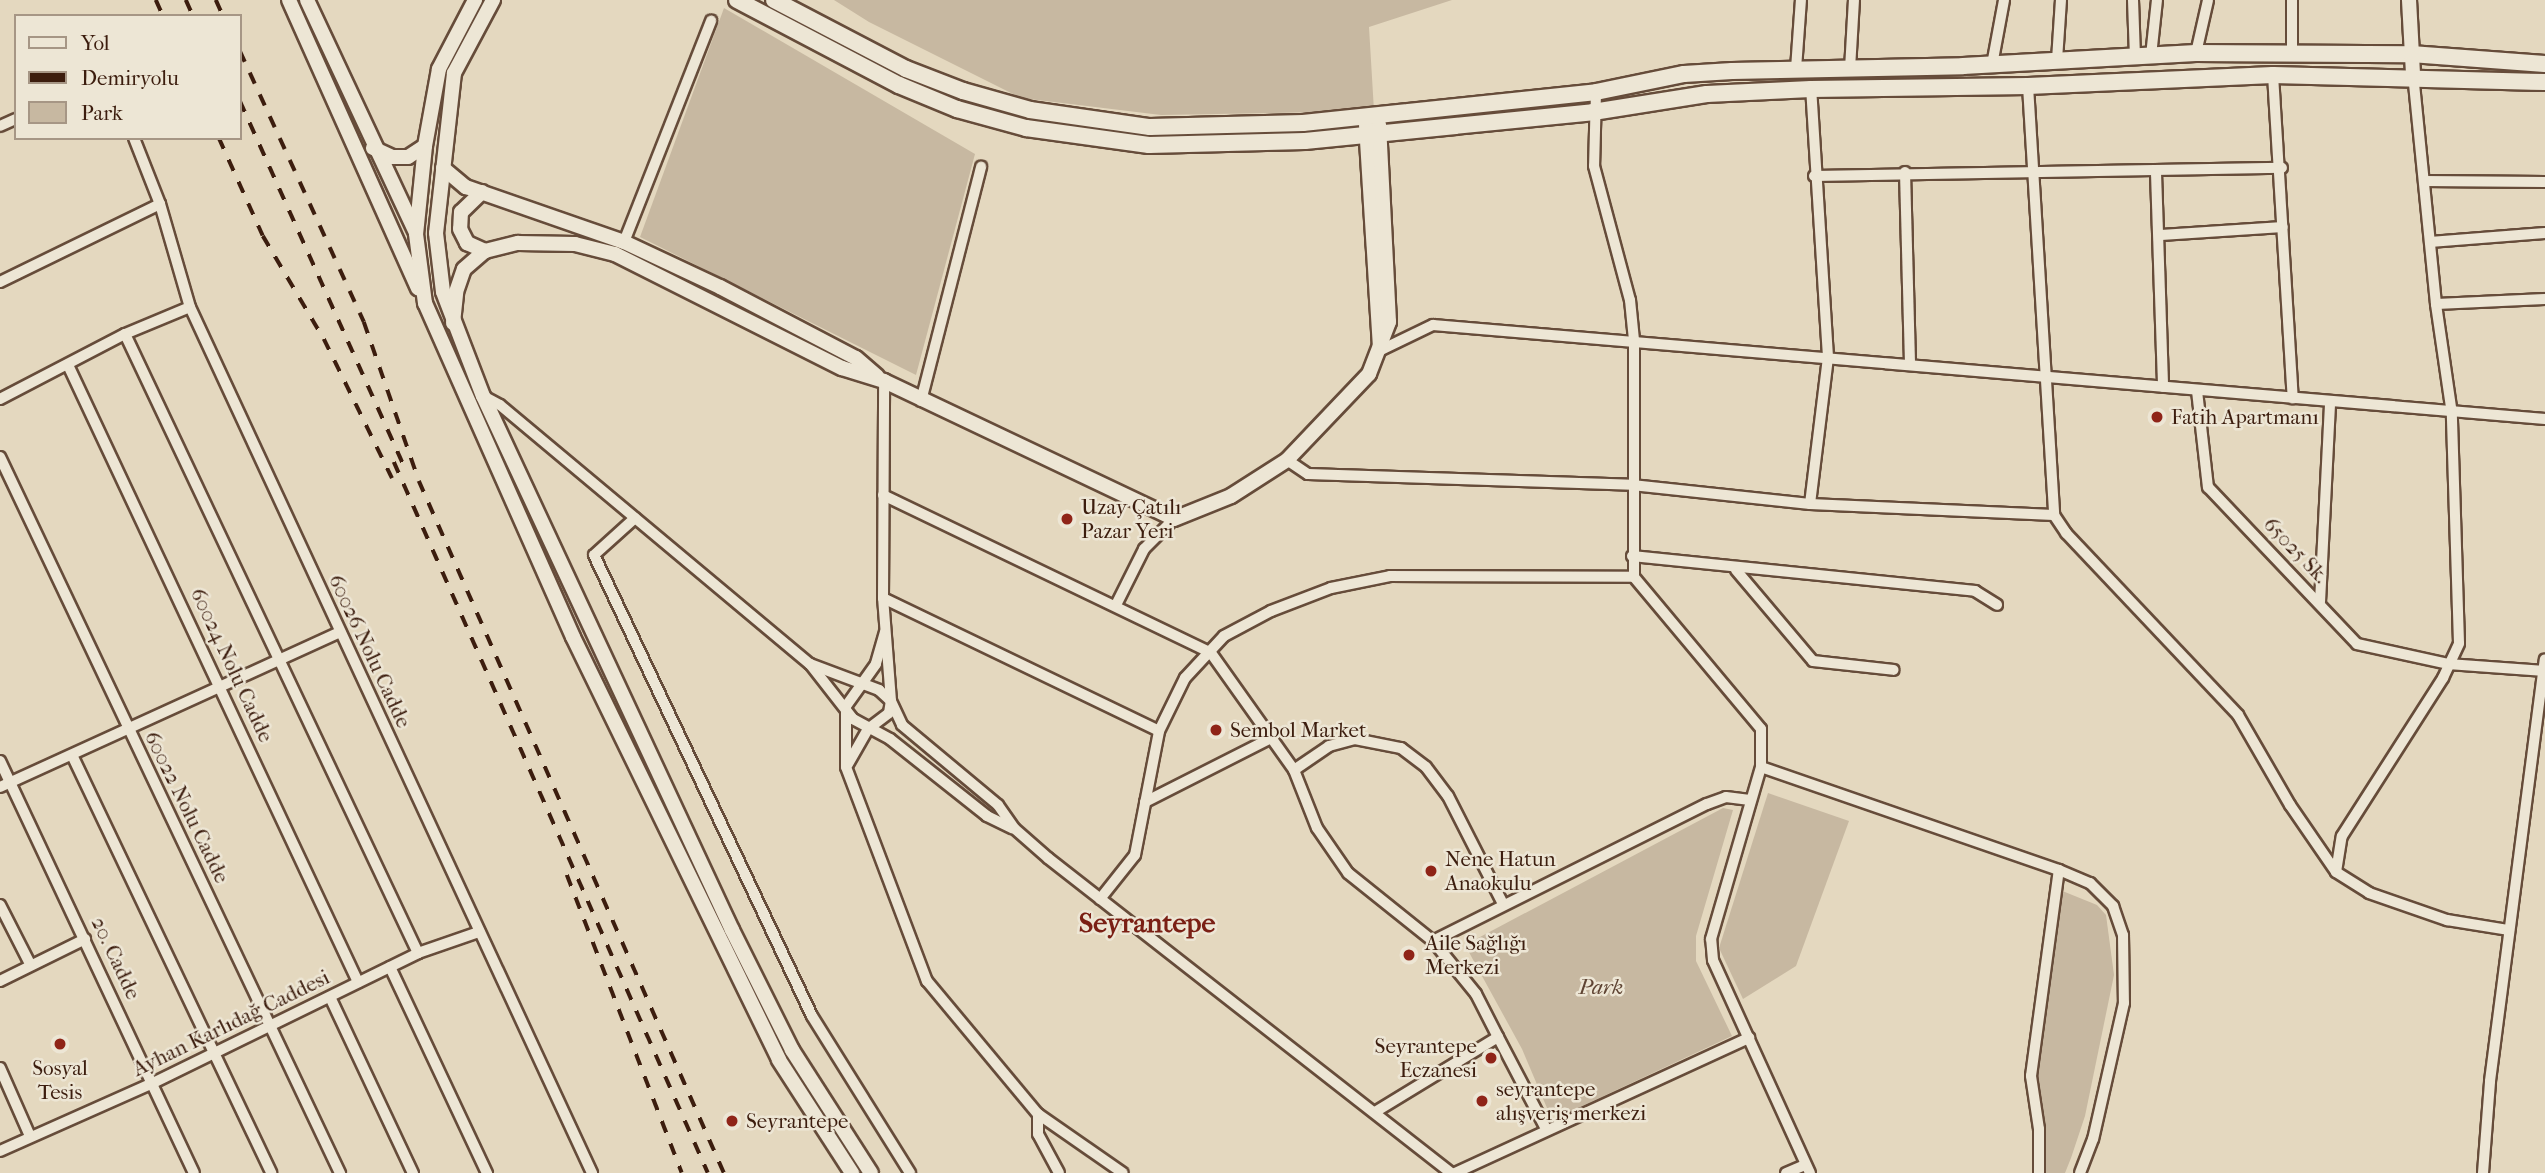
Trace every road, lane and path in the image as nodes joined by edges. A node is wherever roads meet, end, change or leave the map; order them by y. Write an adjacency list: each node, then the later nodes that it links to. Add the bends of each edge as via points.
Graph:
1 (289, 0): 59 (street)
2 (307, 0): 37 (street)
3 (475, 0): 36 (street, via 439,69)
4 (493, 0): 39 (street, via 454,73)
5 (737, 0): 34 (main road, via 899,85 957,109 1026,128 1149,145 1304,141)
6 (774, 0): 33 (main road, via 906,69 1030,110 1150,127 1303,123)
7 (1801, 0): 24 (street)
8 (1854, 0): 25 (street)
9 (2004, 0): 23 (street)
10 (2062, 0): 21 (street)
11 (2133, 0): 20 (street)
12 (2157, 0): 20 (street)
13 (2208, 0): 18 (street)
14 (2292, 0): 17 (street)
15 (2409, 0): 19 (street)
16 (711, 21): 53 (street)
17 (2292, 52): 18 (main road); 19 (main road)
18 (2196, 53): 20 (main road)
19 (2411, 54): 22 (main road); 27 (street)
20 (2143, 56): 21 (main road)
21 (2057, 60): 23 (main road)
22 (2545, 64)
23 (1992, 65): 25 (main road)
24 (1796, 69): 25 (main road); 31 (main road, via 1684,74)
25 (1850, 69)
26 (2273, 75): 27 (main road); 29 (main road); 40 (street)
27 (2413, 75): 28 (main road); 45 (street)
28 (2545, 82)
29 (2028, 86): 30 (main road); 42 (street)
30 (1811, 89): 32 (main road, via 1707,94); 44 (street)
31 (1596, 92): 32 (street); 33 (main road)
32 (1592, 113): 34 (main road); 64 (street, via 1594,166 1630,300)
33 (1372, 115): 34 (street)
34 (1373, 133): 65 (street)
35 (135, 140): 48 (street, 60026 Nolu Cadde)
36 (425, 146): 37 (street, via 408,157 392,157); 51 (street)
37 (373, 148): 51 (street)
38 (981, 167): 76 (street)
39 (443, 168): 47 (street, via 466,187); 57 (street, via 436,258)
40 (2282, 168): 43 (street); 49 (street)
41 (1905, 172): 42 (street); 44 (street); 67 (street)
42 (2034, 172): 43 (street); 69 (street)
43 (2156, 173): 52 (street)
44 (1814, 176): 66 (street)
45 (2424, 181): 46 (street); 54 (street)
46 (2545, 183)
47 (482, 192): 53 (street); 55 (street, via 467,202 460,229 467,243)
48 (160, 204): 56 (street); 61 (street, 60026 Nolu Cadde)
49 (2283, 227): 52 (street); 74 (street)
50 (2545, 233): 54 (street)
51 (416, 234): 57 (street); 59 (street)
52 (2161, 235): 71 (street)
53 (624, 242): 70 (street, via 856,358)
54 (2430, 242): 60 (street)
55 (485, 251): 62 (street, via 464,269); 70 (street, via 518,243 575,244 615,254 842,368)
56 (0, 282)
57 (443, 292): 62 (street)
58 (2545, 299): 60 (street)
59 (425, 303): 153 (street, via 573,637 767,1035)
60 (2436, 304): 78 (street)
61 (190, 307): 63 (street); 95 (street, 60026 Nolu Cadde)
62 (453, 323): 73 (street)
63 (125, 334): 68 (street); 98 (street)
64 (1634, 340): 65 (street, via 1433,325); 66 (street); 82 (street)
65 (1381, 350): 81 (street, via 1369,374)
66 (1828, 357): 67 (street); 84 (street)
67 (1910, 363): 69 (street)
68 (68, 365): 75 (street); 104 (street, 60024 Nolu Cadde)
69 (2046, 374): 71 (street); 85 (street)
70 (884, 381): 76 (street); 83 (street)
71 (2163, 387): 72 (street)
72 (2197, 391): 74 (street); 92 (street, 65025 Sk., via 2208,486)
73 (483, 396): 86 (street, via 500,405); 154 (street, via 762,990 792,1050)
74 (2293, 398): 77 (street)
75 (0, 399)
76 (921, 401): 87 (street)
77 (2330, 404): 78 (street); 92 (street)
78 (2452, 414): 79 (street); 100 (street, via 2459,643)
79 (2545, 419)
80 (0, 457): 108 (street, 60022 Nolu Cadde)
81 (1287, 460): 82 (street, via 1308,474); 87 (street, via 1231,496)
82 (1632, 485): 84 (street); 88 (street)
83 (883, 495): 91 (street); 93 (street)
84 (1810, 504): 85 (street)
85 (2054, 515): 121 (street, via 2238,715 2290,805)
86 (635, 518): 99 (street); 155 (street, via 594,555 812,1016)
87 (1174, 519): 93 (street, via 1144,549)
88 (1632, 556): 89 (street); 90 (street)
89 (1736, 570): 94 (street, via 1975,591); 102 (street, via 1813,661)
90 (1633, 577): 97 (street, via 1390,576 1331,588 1271,611 1224,636); 114 (street, via 1761,729)
91 (883, 598): 96 (street); 109 (street)
92 (2320, 602): 100 (street, 65025 Sk., via 2357,644)
93 (1116, 605): 97 (street)
94 (1997, 606)
95 (340, 632): 98 (street); 126 (street, 60026 Nolu Cadde)
96 (885, 632): 103 (street, via 876,664); 105 (street)
97 (1211, 653): 109 (street, via 1185,678); 110 (street)
98 (280, 661): 104 (street); 129 (street)
99 (810, 664): 103 (street); 106 (street)
100 (2448, 664): 101 (street, 65025 Sk.); 121 (street, via 2342,836)
101 (2544, 667): 125 (street)
102 (1894, 670)
103 (863, 686): 105 (street, via 879,690); 106 (street, via 852,692)
104 (222, 688): 108 (street); 133 (street, 60024 Nolu Cadde)
105 (891, 701): 107 (street, via 889,713); 119 (street, via 902,725 998,804)
106 (846, 706): 107 (street, via 853,719); 113 (street)
107 (868, 729): 113 (street); 119 (street, via 890,739 987,816)
108 (128, 730): 111 (street); 135 (street, 60022 Nolu Cadde)
109 (1159, 731): 118 (street)
110 (1273, 737): 115 (street); 118 (street)
111 (72, 755): 116 (street); 138 (street)
112 (0, 761): 116 (street, 20. Cadde)
113 (846, 767): 142 (street, via 927,981)
114 (1761, 767): 117 (street); 120 (street)
115 (1294, 770): 123 (street, via 1329,746 1355,739 1375,739 1401,748 1426,767 1448,796); 128 (street, via 1317,828 1348,873)
116 (5, 784): 127 (street, 20. Cadde)
117 (1750, 800): 123 (street, via 1726,797 1707,804); 137 (street, via 1711,939 1713,960)
118 (1145, 802): 122 (street, via 1135,855)
119 (1015, 829): 122 (street)
120 (2059, 870): 160 (street, via 2031,1076 2039,1129); 161 (street, via 2090,883 2113,906 2123,935 2120,1030)
121 (2336, 872): 125 (street, via 2369,893 2447,920)
122 (1100, 899): 141 (street)
123 (1503, 904): 128 (street)
124 (0, 905): 130 (street)
125 (2509, 930): 162 (street)
126 (479, 932): 129 (street, Ayhan Karlıdağ Caddesi); 152 (street, 60026 Nolu Cadde)
127 (85, 939): 130 (street); 140 (street, 20. Cadde)
128 (1433, 941): 136 (street, via 1476,994)
129 (418, 953): 131 (street, Ayhan Karlıdağ Caddesi)
130 (30, 964): 132 (street)
131 (390, 967): 133 (street, Ayhan Karlıdağ Caddesi); 151 (street)
132 (0, 981)
133 (358, 982): 134 (street, Ayhan Karlıdağ Caddesi)
134 (330, 997): 135 (street, Ayhan Karlıdağ Caddesi); 150 (street)
135 (271, 1025): 138 (street, Ayhan Karlıdağ Caddesi); 149 (street, 60022 Nolu Cadde)
136 (1498, 1037): 141 (street); 143 (street)
137 (1749, 1038): 143 (street); 146 (street)
138 (212, 1051): 140 (street, Ayhan Karlıdağ Caddesi); 148 (street)
139 (0, 1068): 144 (street)
140 (153, 1083): 144 (street, Ayhan Karlıdağ Caddesi); 147 (street, 20. Cadde)
141 (1374, 1112): 158 (street)
142 (1038, 1114): 156 (street, via 1038,1134); 157 (street)
143 (1546, 1129): 158 (street)
144 (30, 1136): 145 (street, Ayhan Karlıdağ Caddesi)
145 (0, 1152)
146 (1808, 1169): 159 (street)
147 (194, 1173)
148 (271, 1173)
149 (340, 1173)
150 (414, 1173)
151 (487, 1173)
152 (592, 1173)
153 (852, 1173)
154 (871, 1173)
155 (910, 1173)
156 (1059, 1173)
157 (1123, 1173)
158 (1453, 1173)
159 (1786, 1173)
160 (2039, 1173)
161 (2080, 1173)
162 (2483, 1173)

